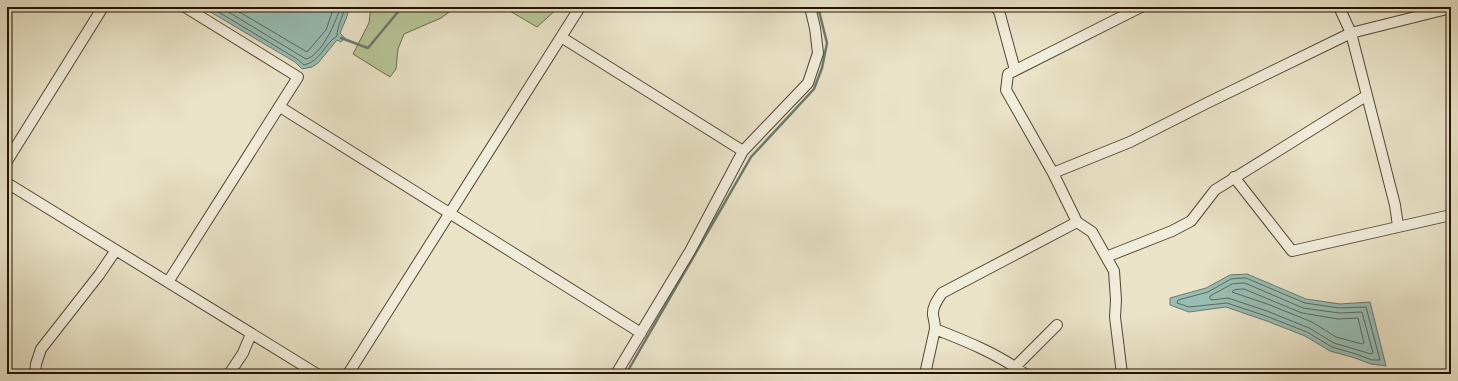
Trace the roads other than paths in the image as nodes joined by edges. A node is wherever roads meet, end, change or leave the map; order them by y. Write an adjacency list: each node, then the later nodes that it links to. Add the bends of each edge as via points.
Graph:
1 (103, 7): 15 (street)
2 (185, 7): 13 (street, via 298,77)
3 (580, 7): 10 (street)
4 (810, 7): 14 (street, via 818,54 808,83)
5 (995, 7): 11 (street, via 999,11)
6 (1141, 7): 11 (street)
7 (1339, 7): 9 (street)
8 (1448, 8): 9 (street)
9 (1351, 33): 12 (street); 16 (street, via 1130,142)
10 (561, 37): 14 (street); 19 (street)
11 (1015, 70): 16 (street, via 1008,74 1006,90)
12 (1366, 96): 17 (street); 22 (street, via 1395,205)
13 (280, 107): 19 (street); 25 (street)
14 (743, 151): 28 (street, via 690,250)
15 (7, 160)
16 (1053, 173): 21 (street)
17 (1234, 177): 22 (street, via 1292,251); 24 (street, via 1215,190 1190,221 1172,231)
18 (7, 182): 23 (street)
19 (450, 214): 28 (street); 34 (street)
20 (1451, 215): 22 (street)
21 (1077, 222): 24 (street, via 1092,232); 27 (street, via 942,293 932,313)
22 (1398, 226)
23 (116, 250): 25 (street); 31 (street, via 41,349)
24 (1106, 256): 38 (street, via 1114,271 1115,317)
25 (168, 282): 29 (street)
26 (1057, 325): 30 (street)
27 (935, 329): 30 (street); 36 (street)
28 (641, 333): 35 (street)
29 (252, 334): 32 (street); 33 (street)
30 (1015, 367): 37 (street)
31 (35, 374)
32 (229, 374)
33 (317, 374)
34 (348, 374)
35 (616, 374)
36 (925, 374)
37 (1025, 374)
38 (1122, 374)

